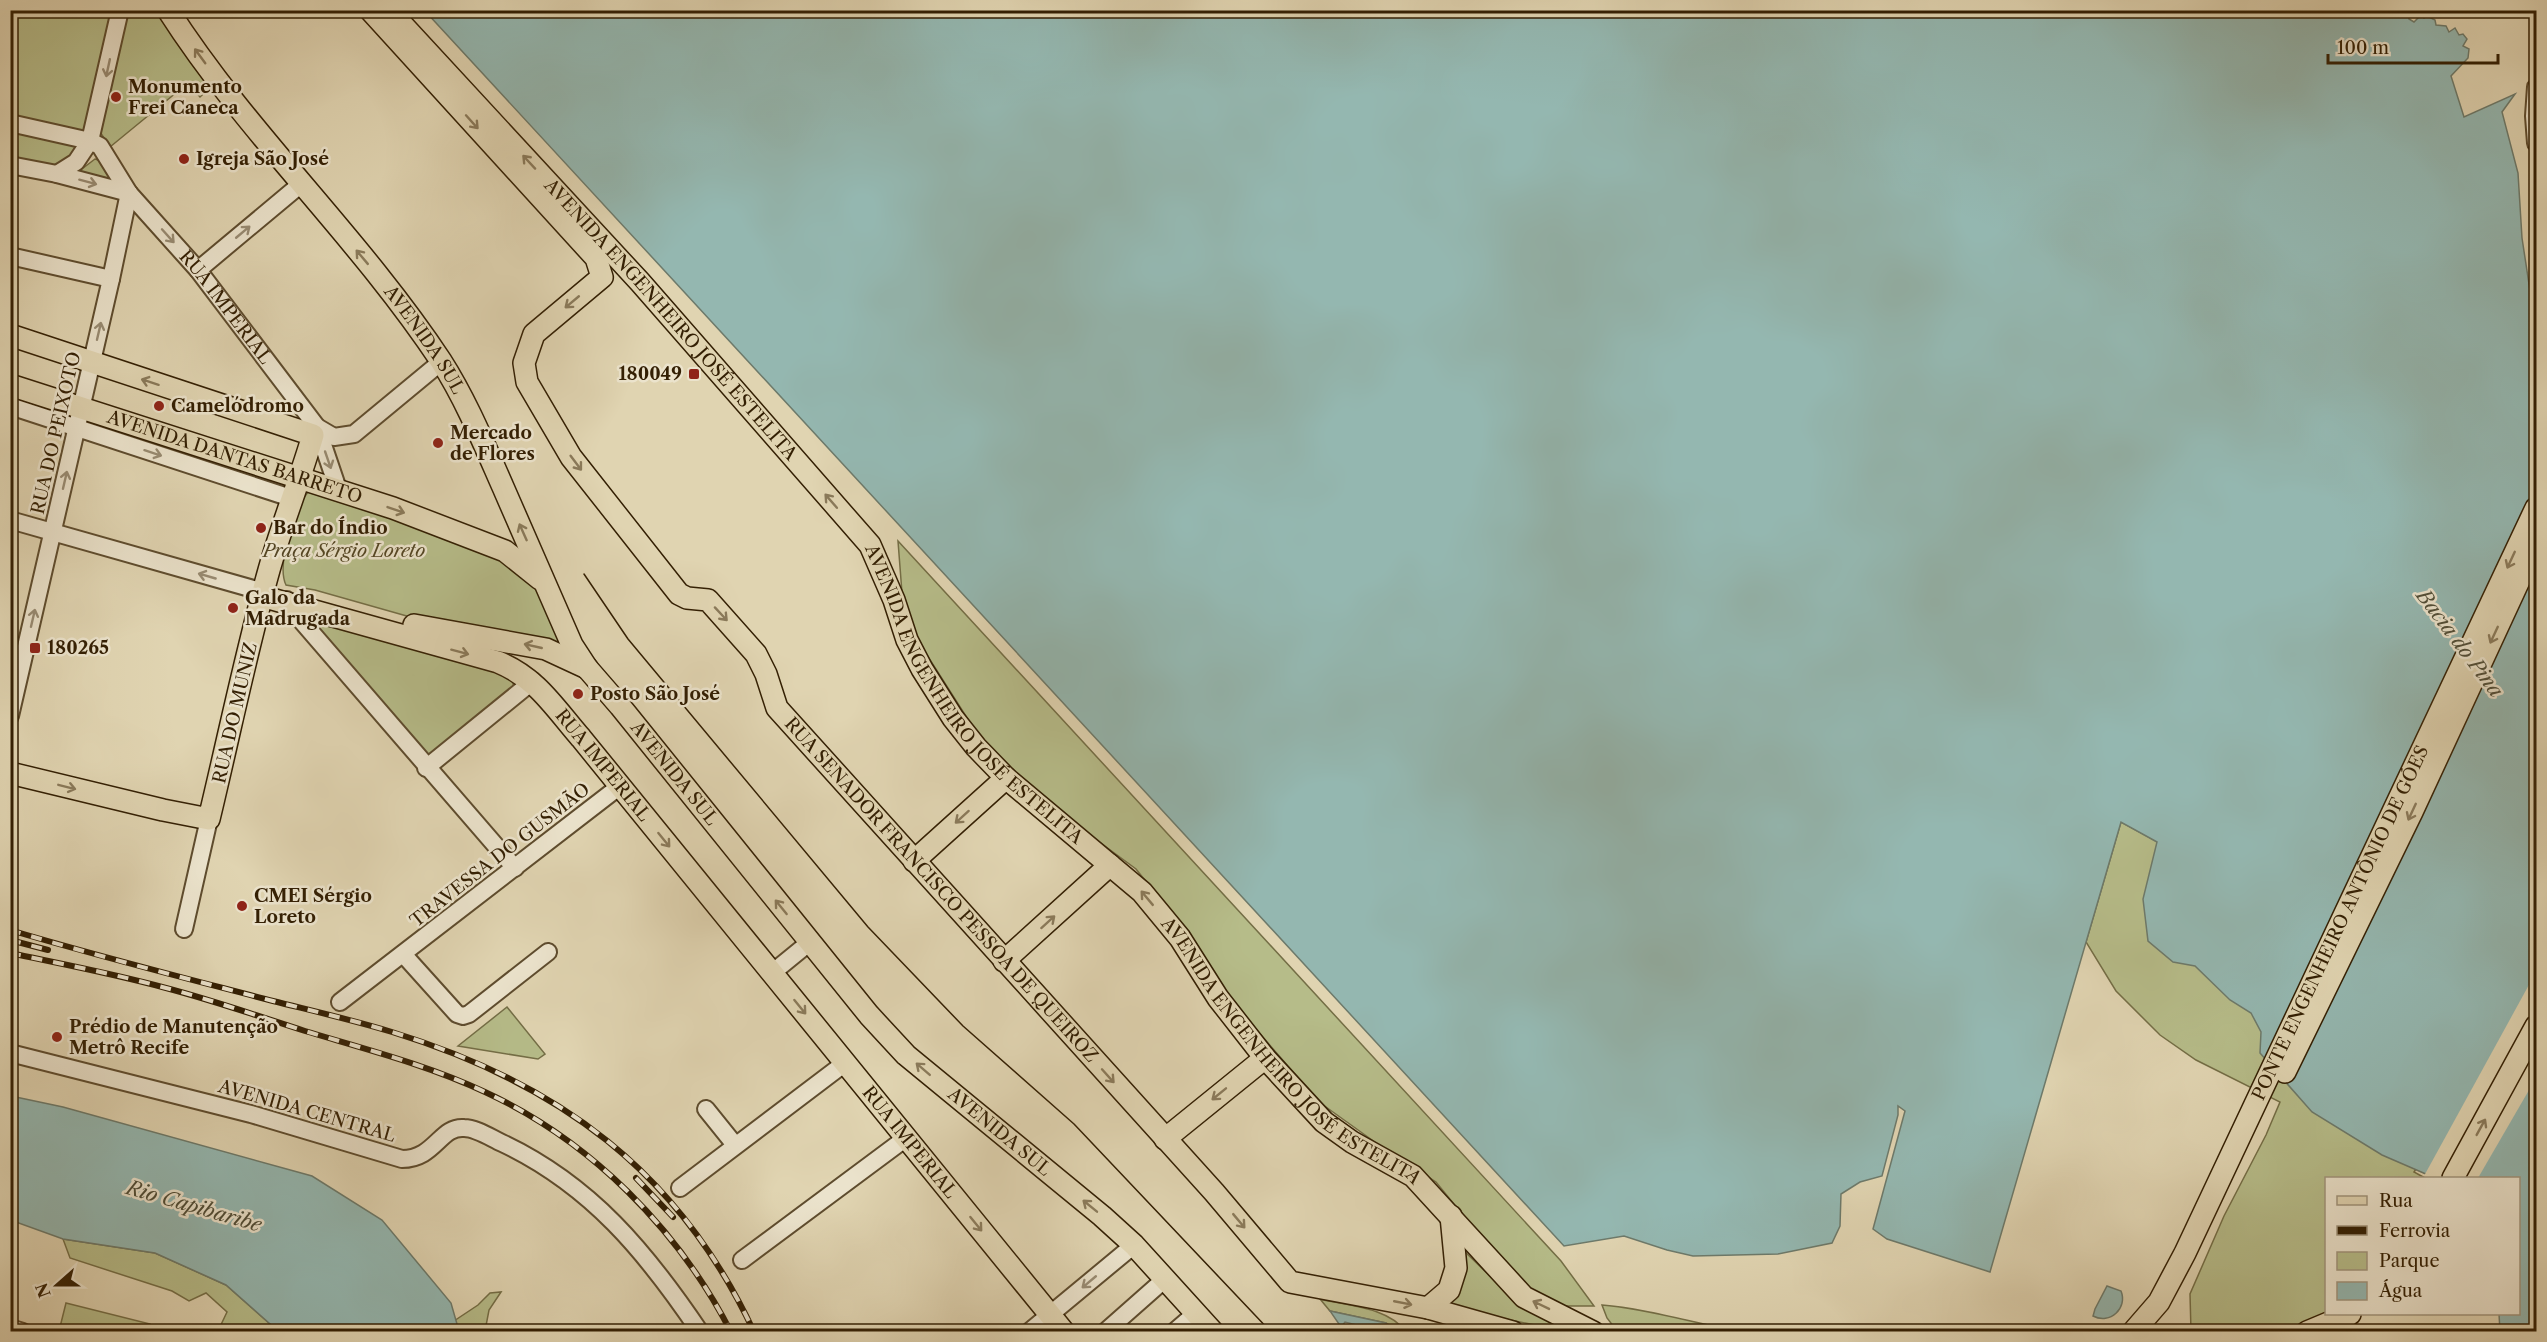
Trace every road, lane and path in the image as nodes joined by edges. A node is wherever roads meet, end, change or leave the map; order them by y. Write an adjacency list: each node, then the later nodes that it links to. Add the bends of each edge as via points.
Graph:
1 (120, 10): 6 (street, one-way to 6)
2 (168, 10): 10 (main road, AVENIDA SUL, one-way to 2)
3 (382, 13): 13 (main road, AVENIDA ENGENHEIRO JOSÉ ESTELITA, one-way to 13); 16 (main road, AVENIDA ENGENHEIRO JOSÉ ESTELITA, one-way to 3)
4 (2536, 87): 7 (street)
5 (10, 123): 6 (street)
6 (90, 141): 9 (street, via 76,162); 11 (street, RUA IMPERIAL, via 110,160)
7 (2536, 143)
8 (10, 165): 9 (street)
9 (57, 174): 11 (street, one-way to 11)
10 (301, 184): 14 (street, one-way to 10); 18 (main road, AVENIDA SUL, one-way to 10, via 381,279)
11 (129, 193): 14 (street, RUA IMPERIAL, one-way to 14); 15 (street, RUA DO PEIXOTO)
12 (10, 256): 15 (street)
13 (599, 268): 16 (main road); 43 (main road, RUA SENADOR FRANCISCO PESSOA DE QUEIROZ, one-way to 43, via 534,334 524,363 527,382 571,457 678,594 708,600 734,628 756,654 777,708)
14 (198, 270): 23 (street, RUA IMPERIAL)
15 (111, 279): 19 (street, RUA DO PEIXOTO, one-way to 15)
16 (640, 282): 40 (main road, AVENIDA ENGENHEIRO JOSÉ ESTELITA, one-way to 16, via 959,725 922,669 870,544)
17 (10, 335): 19 (main road)
18 (441, 362): 23 (street, via 354,434 334,437); 31 (main road, AVENIDA SUL, one-way to 18, via 478,430)
19 (92, 363): 22 (street, RUA DO PEIXOTO); 23 (main road, one-way to 19)
20 (10, 385): 22 (main road, AVENIDA DANTAS BARRETO)
21 (10, 406): 22 (street, AVENIDA DANTAS BARRETO)
22 (79, 418): 24 (main road, AVENIDA DANTAS BARRETO); 26 (street, AVENIDA DANTAS BARRETO, one-way to 26); 29 (street, RUA DO PEIXOTO, one-way to 22)
23 (315, 431): 24 (main road); 25 (street, RUA IMPERIAL, one-way to 25)
24 (301, 479): 25 (main road, AVENIDA DANTAS BARRETO); 26 (main road)
25 (339, 492): 31 (main road, AVENIDA DANTAS BARRETO, one-way to 31, via 505,550)
26 (291, 498): 32 (main road, RUA DO MUNIZ)
27 (2536, 508): 58 (main road, PONTE ENGENHEIRO ANTÔNIO DE GÓES, one-way to 58)
28 (10, 520): 29 (street)
29 (53, 532): 32 (street, one-way to 29); 37 (street, RUA DO PEIXOTO, one-way to 29)
30 (2536, 544): 58 (main road, PONTE ENGENHEIRO ANTÔNIO DE GÓES, one-way to 58, via 2412,812)
31 (547, 586): 35 (main road, AVENIDA SUL, via 572,645)
32 (264, 592): 33 (main road, RUA IMPERIAL, via 275,590); 34 (main road, RUA DO MUNIZ)
33 (286, 600): 34 (main road); 35 (main road, RUA IMPERIAL, one-way to 33, via 546,649); 36 (main road, RUA IMPERIAL, one-way to 36, via 498,662); 38 (street)
34 (256, 620): 42 (main road, RUA DO MUNIZ)
35 (587, 668): 47 (main road, AVENIDA SUL, one-way to 35)
36 (532, 681): 38 (street); 41 (main road, RUA IMPERIAL)
37 (10, 716)
38 (426, 768): 45 (street)
39 (10, 772): 42 (main road, one-way to 42)
40 (1006, 778): 43 (main road, one-way to 43); 44 (main road, AVENIDA ENGENHEIRO JOSÉ ESTELITA)
41 (620, 786): 45 (street, TRAVESSA DO GUSMÃO); 51 (main road, RUA IMPERIAL, one-way to 51)
42 (209, 819): 46 (street, RUA DO MUNIZ)
43 (914, 861): 50 (main road, RUA SENADOR FRANCISCO PESSOA DE QUEIROZ)
44 (1110, 865): 50 (main road, one-way to 44); 55 (main road, AVENIDA ENGENHEIRO JOSÉ ESTELITA, one-way to 44, via 1218,998 1180,938 1142,892)
45 (515, 868): 49 (street, TRAVESSA DO GUSMÃO)
46 (184, 929)
47 (810, 942): 51 (street); 65 (main road, AVENIDA SUL, one-way to 47, via 906,1055)
48 (548, 952): 49 (street, via 463,1016)
49 (403, 954): 52 (street, TRAVESSA DO GUSMÃO)
50 (1004, 961): 60 (main road, RUA SENADOR FRANCISCO PESSOA DE QUEIROZ, one-way to 60)
51 (772, 973): 56 (main road, RUA IMPERIAL, one-way to 56)
52 (340, 1002)
53 (2536, 1026): 62 (main road, one-way to 53)
54 (10, 1053): 75 (street, AVENIDA CENTRAL, via 251,1114 402,1159 420,1156 451,1130 468,1128 546,1166 585,1194 630,1237)
55 (1265, 1058): 60 (main road, one-way to 60); 64 (main road, AVENIDA ENGENHEIRO JOSÉ ESTELITA, via 1324,1122 1413,1176)
56 (845, 1063): 59 (main road, RUA IMPERIAL); 61 (street)
57 (706, 1109): 61 (street)
58 (2253, 1122): 83 (main road, PONTE ENGENHEIRO ANTÔNIO DE GÓES, via 2159,1302); 84 (main road, PONTE ENGENHEIRO ANTÔNIO DE GÓES, via 2190,1270)
59 (906, 1138): 66 (street); 70 (main road, RUA IMPERIAL, one-way to 70)
60 (1165, 1139): 68 (main road, RUA SENADOR FRANCISCO PESSOA DE QUEIROZ, one-way to 68, via 1290,1282)
61 (735, 1145): 63 (street)
62 (2454, 1177)
63 (680, 1188)
64 (1451, 1216): 68 (main road, via 1456,1268 1449,1290); 82 (main road, AVENIDA ENGENHEIRO JOSÉ ESTELITA, one-way to 64, via 1524,1297)
65 (1134, 1245): 67 (main road, AVENIDA SUL); 70 (street, one-way to 70)
66 (742, 1260)
67 (1165, 1279): 69 (main road, AVENIDA SUL); 78 (street)
68 (1428, 1308): 81 (main road, RUA SENADOR FRANCISCO PESSOA DE QUEIROZ)
69 (1196, 1313): 79 (street); 80 (main road, AVENIDA SUL)
70 (1049, 1315): 76 (street); 77 (main road, RUA IMPERIAL)
71 (2350, 1315): 85 (main road)
72 (2351, 1315): 86 (main road)
73 (10, 1328): 74 (street)
74 (23, 1331)
75 (700, 1332)
76 (1029, 1332)
77 (1064, 1332)
78 (1105, 1332)
79 (1174, 1332)
80 (1212, 1332)
81 (1513, 1332)
82 (1593, 1332)
83 (2133, 1332)
84 (2154, 1332)
85 (2307, 1332)
86 (2333, 1332)

